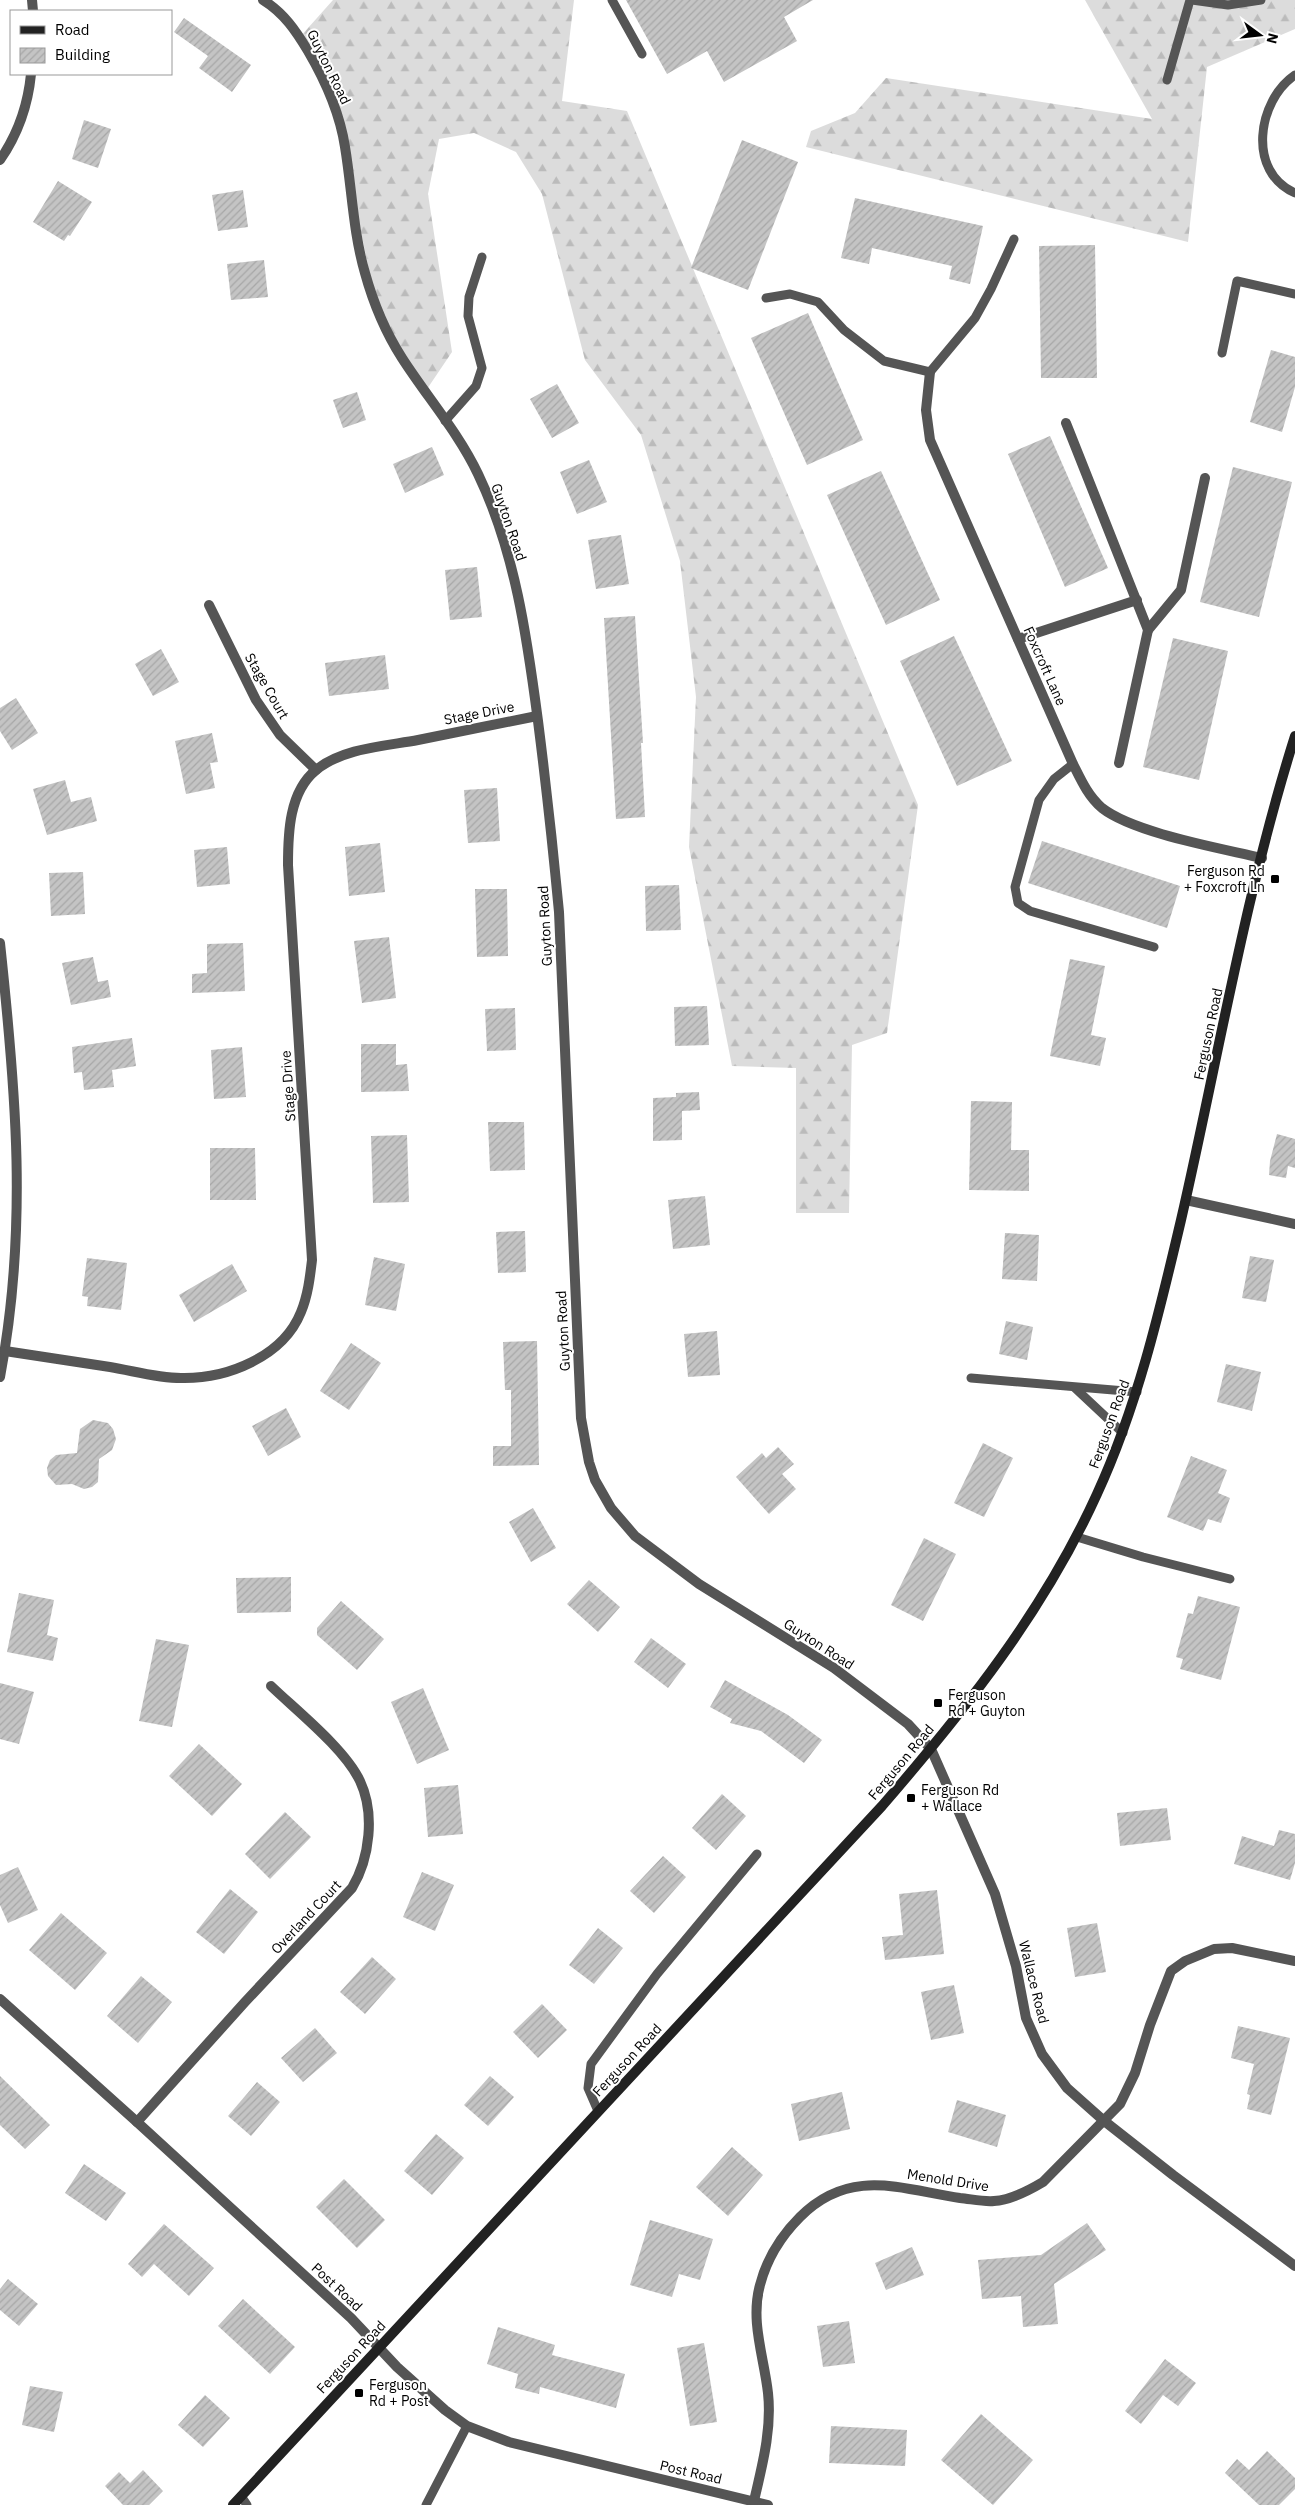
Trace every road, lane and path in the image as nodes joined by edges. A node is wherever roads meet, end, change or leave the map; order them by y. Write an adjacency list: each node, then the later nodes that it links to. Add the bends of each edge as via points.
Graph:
1 (263, 0): 17 (street, Guyton Road, via 292,25 326,88 345,145 365,274 392,340)
2 (612, 0): 5 (lane)
3 (1191, 0): 4 (lane, via 1228,5); 8 (lane)
4 (1261, 0)
5 (642, 54)
6 (32, 75): 9 (street, via 27,104)
7 (1295, 76): 10 (lane, via 1272,102 1263,127 1262,150 1272,172 1287,190)
8 (1167, 80)
9 (1, 156)
10 (1295, 193)
11 (1014, 239): 16 (lane, via 975,318)
12 (482, 257): 17 (lane, via 469,297 468,316 482,368 476,386)
13 (1295, 294): 15 (lane, via 1237,281)
14 (766, 298): 16 (lane, via 790,294 818,302 844,330 884,361)
15 (1222, 353)
16 (930, 372): 23 (street, Foxcroft Lane, via 926,410 930,440)
17 (445, 421): 24 (street, Guyton Road, via 478,474 500,530 534,679)
18 (1066, 423): 20 (street)
19 (1205, 478): 22 (street, via 1181,590)
20 (1137, 600): 22 (street); 23 (street)
21 (209, 605): 28 (street, Stage Court, via 256,700 280,735)
22 (1148, 630): 26 (street)
23 (1018, 639): 27 (street, Foxcroft Lane)
24 (537, 716): 28 (street, Stage Drive, via 349,754); 43 (street, Guyton Road, via 559,912 581,1418 595,1480 618,1518 651,1550 699,1584 834,1668 908,1724)
25 (1295, 736): 29 (street, Ferguson Road)
26 (1119, 763)
27 (1073, 764): 29 (street, Foxcroft Lane, via 1087,792 1116,817 1176,837); 31 (lane, via 1054,779 1039,800 1015,887 1018,903 1030,912)
28 (316, 770): 34 (street, Stage Drive, via 296,802 288,837 312,1244 311,1273 301,1312 287,1334 263,1355 232,1370 199,1377 163,1377)
29 (1262, 858): 32 (street, Ferguson Road)
30 (0, 943): 34 (street, via 18,1171 17,1253)
31 (1154, 947)
32 (1186, 1200): 33 (street); 38 (street, Ferguson Road)
33 (1295, 1224)
34 (5, 1351): 35 (street)
35 (0, 1377)
36 (971, 1378): 37 (lane)
37 (1075, 1388): 38 (lane); 39 (lane)
38 (1137, 1392): 39 (street, Ferguson Road)
39 (1123, 1432): 40 (street, Ferguson Road)
40 (1077, 1537): 41 (lane); 43 (street, Ferguson Road, via 1043,1597 1001,1659)
41 (1230, 1579)
42 (271, 1686): 49 (street, Overland Court, via 337,1750 360,1782 368,1823 363,1867 352,1888 244,2002)
43 (931, 1749): 47 (street, Ferguson Road, via 882,1806); 48 (street, Wallace Road, via 995,1894 1016,1966 1026,2018 1042,2054 1067,2088)
44 (757, 1854): 47 (lane, via 657,1974 591,2064 588,2088)
45 (1295, 1961): 48 (street, Menold Drive, via 1241,1950 1214,1949 1185,1961 1171,1971 1128,2090 1120,2104)
46 (0, 2000): 49 (street, Post Road)
47 (598, 2111): 51 (street, Ferguson Road)
48 (1103, 2120): 50 (street, Wallace Road); 54 (street, Menold Drive, via 1042,2182 1027,2192 994,2201 884,2184 860,2186 822,2199 790,2227 767,2262 759,2286 758,2337 768,2394 768,2429)
49 (138, 2122): 51 (street, Post Road)
50 (1295, 2266)
51 (379, 2347): 52 (street, Post Road); 53 (street, Ferguson Road)
52 (467, 2426): 54 (street, Post Road, via 509,2442); 57 (lane)
53 (241, 2496): 55 (street, Ferguson Road); 56 (lane)
54 (754, 2502): 58 (street, Post Road)
55 (233, 2505)
56 (247, 2505)
57 (426, 2505)
58 (768, 2505)

